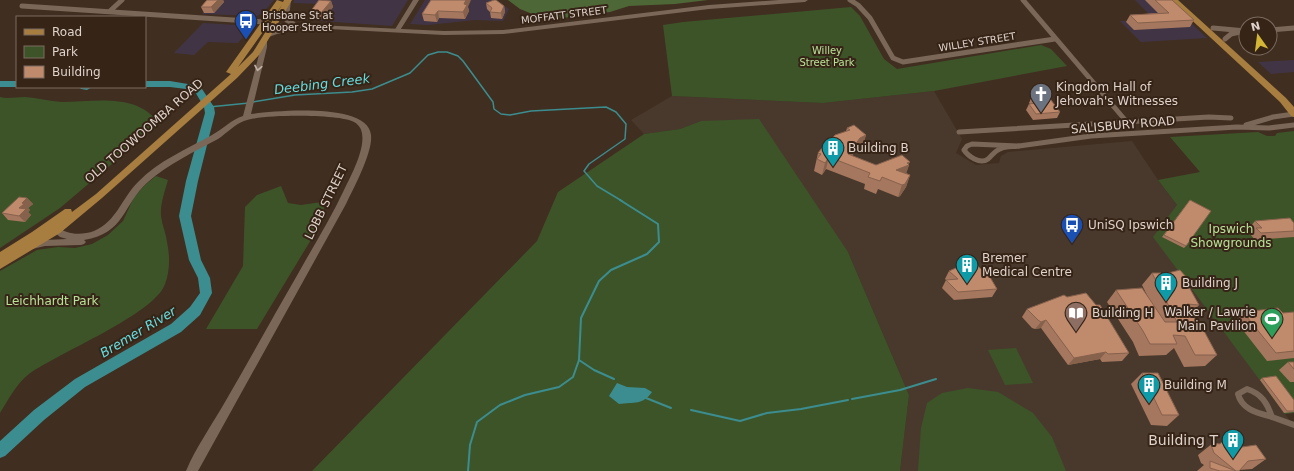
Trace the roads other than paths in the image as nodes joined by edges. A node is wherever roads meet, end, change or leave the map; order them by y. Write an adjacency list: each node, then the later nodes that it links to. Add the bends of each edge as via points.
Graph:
1 (122, 0): 11 (street)
2 (282, 0): 12 (main road, OLD TOOWOOMBA ROAD)
3 (288, 0): 13 (main road, OLD TOOWOOMBA ROAD); 14 (main road, via 286,18 288,22)
4 (416, 0): 20 (street)
5 (805, 0): 20 (main road, MOFFATT STREET, via 709,7 503,32)
6 (850, 0): 23 (street, WILLEY STREET, via 869,16 893,58 903,62)
7 (1023, 0): 23 (street)
8 (1174, 0): 28 (main road, via 1283,100)
9 (1182, 0): 16 (main road)
10 (22, 6): 11 (street)
11 (110, 11): 12 (street)
12 (264, 22): 13 (main road); 25 (main road, OLD TOOWOOMBA ROAD)
13 (274, 23): 14 (main road); 15 (main road); 22 (main road, OLD TOOWOOMBA ROAD)
14 (293, 23): 15 (main road)
15 (332, 27): 20 (main road, MOFFATT STREET); 22 (main road, via 286,30)
16 (1213, 28): 19 (street); 24 (main road)
17 (1294, 28): 18 (street)
18 (1278, 29)
19 (1238, 30)
20 (397, 31)
21 (1238, 33): 24 (street)
22 (265, 38): 25 (main road, OLD TOOWOOMBA ROAD, via 250,61); 27 (main road, one-way to 27)
23 (1055, 39): 32 (street)
24 (1225, 39): 26 (main road)
25 (231, 76): 41 (main road, OLD TOOWOOMBA ROAD)
26 (1294, 103)
27 (248, 114): 40 (main road, LOBB STREET, via 155,173 137,188); 47 (main road, LOBB STREET, via 343,116 362,124 367,138 342,204)
28 (1294, 114): 30 (street, SALISBURY ROAD); 31 (main road)
29 (1231, 118): 32 (street, SALISBURY ROAD, via 1209,116)
30 (1270, 118): 34 (street, SALISBURY ROAD); 35 (street)
31 (1294, 120)
32 (1126, 121): 36 (street, SALISBURY ROAD)
33 (1294, 125): 35 (street, SALISBURY ROAD)
34 (1237, 127): 35 (street, SALISBURY ROAD); 38 (street, SALISBURY ROAD, via 1091,136)
35 (1274, 127)
36 (959, 132)
37 (979, 144): 38 (street); 39 (street, via 989,150); 39 (street, SALISBURY ROAD, via 967,146 964,150 967,155 982,161)
38 (1020, 146): 39 (street, SALISBURY ROAD, via 999,149)
39 (991, 155)
40 (122, 212): 41 (main road, LOBB STREET, via 109,226 89,235 68,237); 42 (main road, via 113,228 95,239 78,243 45,243)
41 (53, 228): 42 (main road, OLD TOOWOOMBA ROAD); 43 (main road, OLD TOOWOOMBA ROAD)
42 (32, 246): 44 (main road, OLD TOOWOOMBA ROAD)
43 (0, 257)
44 (0, 265)
45 (1272, 417): 45 (street, via 1246,407 1240,400 1240,391 1247,389 1262,396); 46 (street)
46 (1294, 425)
47 (192, 471)

